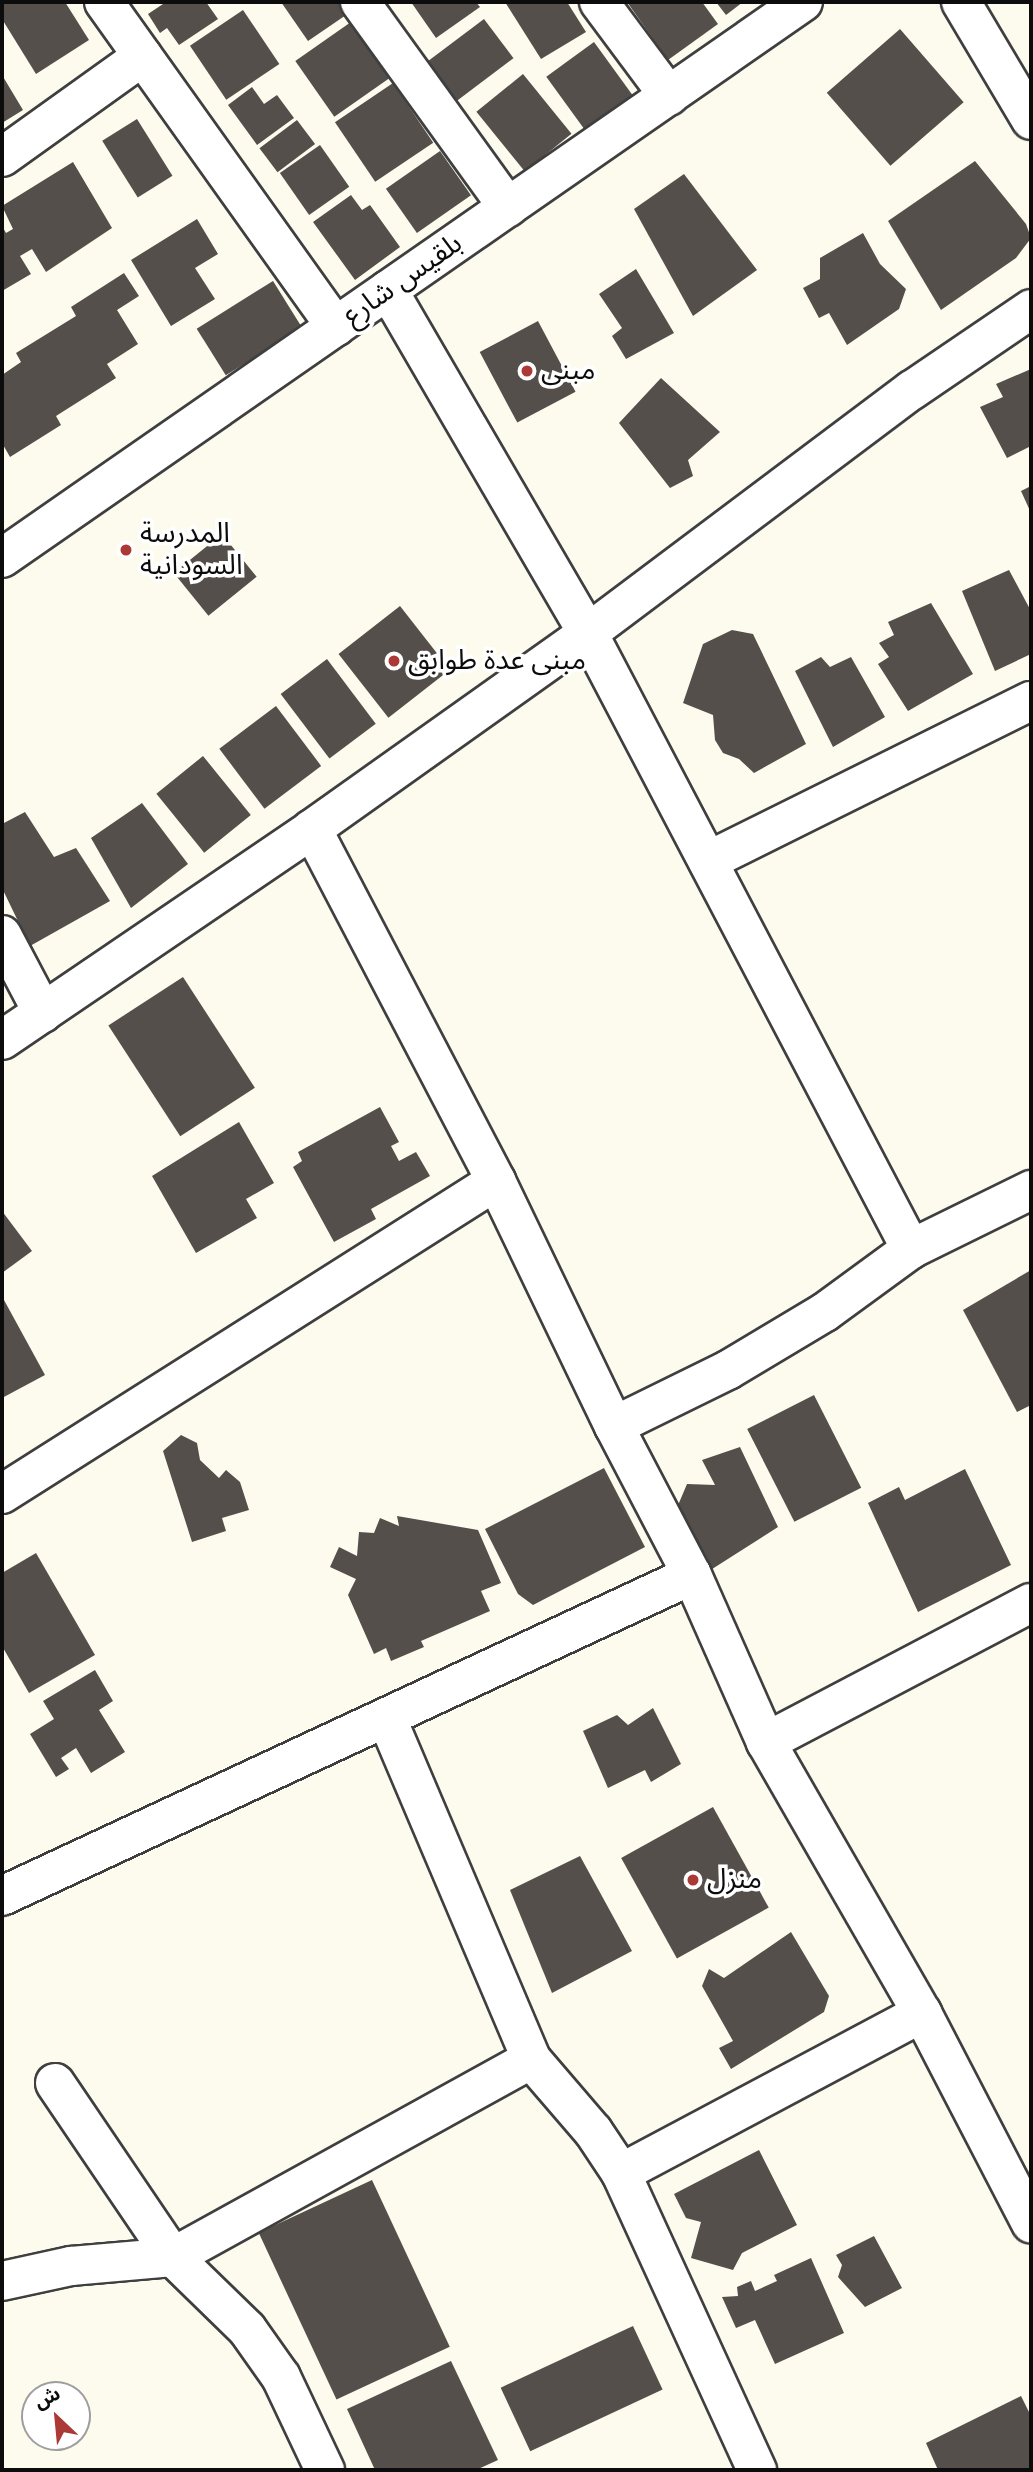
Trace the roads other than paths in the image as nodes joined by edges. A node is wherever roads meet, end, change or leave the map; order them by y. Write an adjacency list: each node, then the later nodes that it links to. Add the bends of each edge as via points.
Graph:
1 (104, 2): 6 (street)
2 (360, 2): 10 (street)
3 (599, 2): 7 (street)
4 (803, 2): 7 (street, بلقيس شارع)
5 (961, 2): 8 (street)
6 (143, 56): 9 (street); 13 (street)
7 (669, 96): 10 (street, بلقيس شارع)
8 (1031, 120)
9 (2, 157)
10 (508, 207): 11 (street, بلقيس شارع)
11 (388, 290): 13 (street, بلقيس شارع); 15 (street)
12 (1031, 309): 15 (street, via 756,504)
13 (336, 327): 14 (street, بلقيس شارع)
14 (2, 558)
15 (588, 633): 17 (street); 18 (street)
16 (1031, 701): 18 (street)
17 (312, 829): 20 (street); 22 (street)
18 (708, 861): 24 (street)
19 (2, 935): 20 (street)
20 (43, 1013): 21 (street)
21 (2, 1040)
22 (496, 1181): 25 (street); 26 (street)
23 (1031, 1190): 24 (street)
24 (911, 1249): 25 (street, via 825,1311 728,1370)
25 (614, 1426): 27 (street)
26 (2, 1494)
27 (692, 1575): 29 (street); 30 (street)
28 (1031, 1603): 30 (street)
29 (387, 1718): 31 (street); 33 (street)
30 (766, 1742): 32 (street)
31 (2, 1896)
32 (922, 2013): 35 (street); 36 (street)
33 (531, 2059): 35 (street, via 593,2131); 37 (street)
34 (55, 2083): 37 (street)
35 (621, 2173): 40 (street)
36 (1031, 2223)
37 (173, 2257): 38 (street, via 71,2266); 39 (street, via 247,2329 281,2377)
38 (2, 2281)
39 (325, 2470)
40 (757, 2470)

